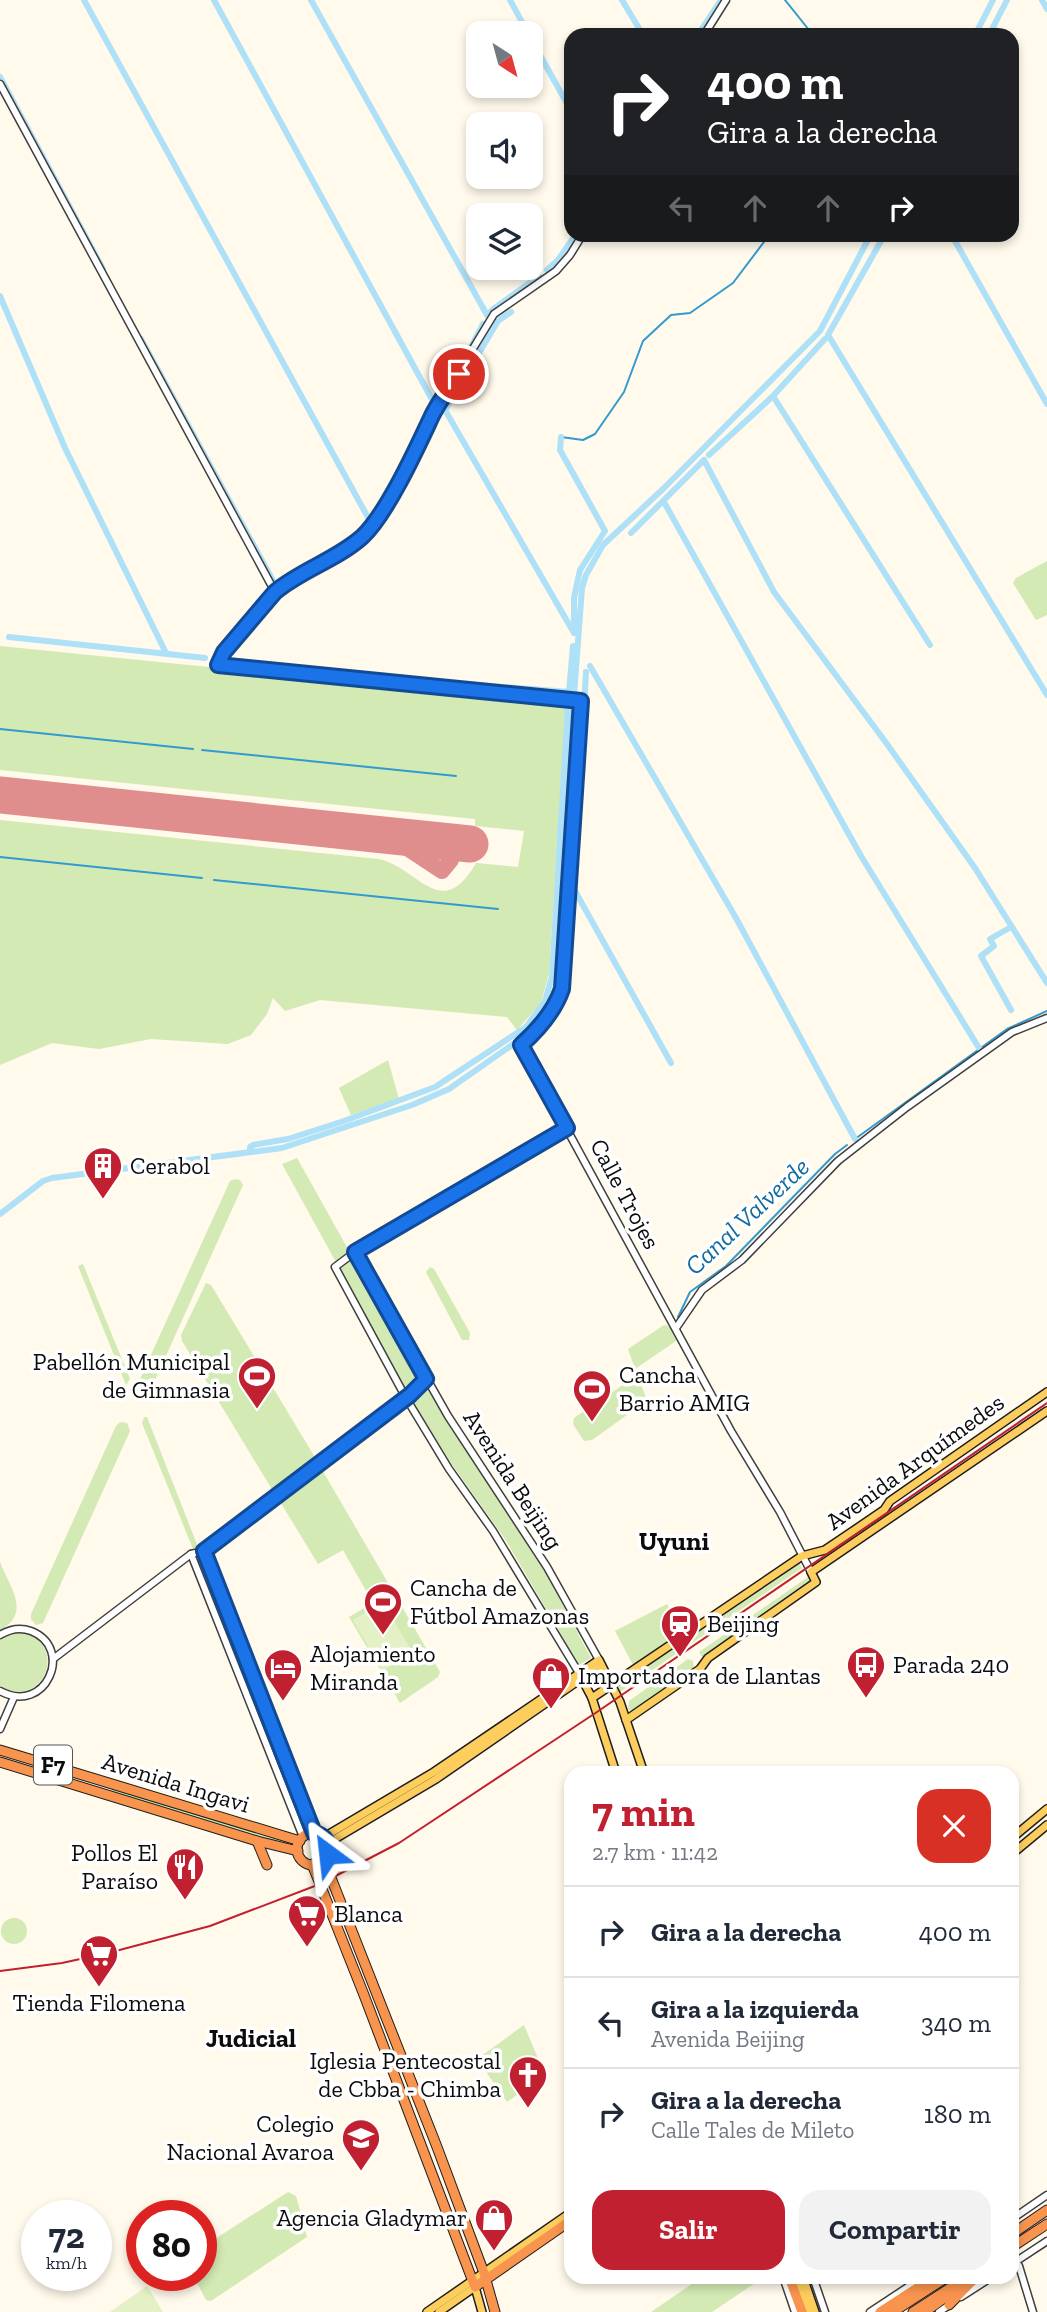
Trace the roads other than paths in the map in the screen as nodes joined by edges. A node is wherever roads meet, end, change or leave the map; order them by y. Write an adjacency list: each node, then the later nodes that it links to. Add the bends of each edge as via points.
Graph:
1 (726, 0): 2 (street)
2 (708, 28)
3 (0, 84): 5 (street)
4 (578, 242): 5 (street, via 556,271 494,314 370,528 346,550)
5 (275, 592): 7 (street, Calle Trojes, via 218,665 580,701 562,989 544,1022 521,1045)
6 (1047, 1018): 9 (street, via 1012,1032 838,1161 742,1260 702,1290)
7 (567, 1128): 8 (street); 9 (street, Calle Trojes)
8 (355, 1252): 10 (street, Avenida Beijing); 12 (street, Avenida Beijing, via 335,1267)
9 (676, 1328): 16 (street, Calle Trojes)
10 (426, 1379): 12 (street); 20 (street, Avenida Beijing, via 547,1567)
11 (1047, 1392): 16 (main road, Avenida Arquímedes, via 825,1550)
12 (406, 1398): 14 (street); 21 (street, Avenida Beijing)
13 (1047, 1411): 17 (main road, Avenida Arquímedes)
14 (204, 1551): 15 (street); 35 (street)
15 (191, 1555): 19 (street); 36 (street)
16 (802, 1556): 17 (street, Calle Trojes); 22 (main road, Avenida Arquímedes)
17 (811, 1572): 26 (main road, Calle Trojes, via 816,1582)
18 (0, 1634): 19 (street, via 17,1629 35,1633 47,1644)
19 (53, 1659): 24 (street, via 44,1685 33,1694)
20 (600, 1663): 21 (main road); 22 (main road, Avenida Beijing)
21 (581, 1676): 25 (main road, Avenida Beijing); 37 (main road)
22 (611, 1685): 25 (main road, Avenida Arquímedes); 26 (main road, Avenida Beijing)
23 (0, 1692): 24 (street)
24 (14, 1697): 27 (street)
25 (592, 1698): 30 (main road, Avenida Beijing)
26 (626, 1720): 31 (main road, Avenida Beijing)
27 (0, 1729)
28 (0, 1750): 36 (highway, Avenida Ingavi / F7)
29 (0, 1762): 38 (highway, Avenida Ingavi / F7)
30 (614, 1766)
31 (642, 1766)
32 (1047, 1809): 34 (main road)
33 (1047, 1825): 39 (main road)
34 (1019, 1832)
35 (314, 1833): 36 (highway); 37 (highway)
36 (301, 1839): 40 (highway)
37 (326, 1840): 41 (highway)
38 (257, 1841): 40 (highway, Avenida Ingavi); 43 (highway)
39 (1019, 1848)
40 (298, 1851): 42 (highway, via 302,1860)
41 (324, 1860): 42 (highway); 55 (highway)
42 (312, 1864): 56 (highway)
43 (267, 1865)
44 (1047, 2196): 46 (street)
45 (1047, 2210): 50 (highway)
46 (1019, 2214)
47 (564, 2217): 55 (main road)
48 (1047, 2224): 52 (highway)
49 (564, 2225): 55 (highway)
50 (1019, 2229)
51 (1047, 2241): 53 (street)
52 (1019, 2243)
53 (1019, 2259)
54 (1019, 2275): 84 (street)
55 (485, 2276): 56 (highway); 73 (highway)
56 (474, 2283): 70 (main road); 71 (main road); 72 (main road)
57 (785, 2284): 74 (street)
58 (792, 2284): 75 (highway)
59 (800, 2284): 76 (main road)
60 (808, 2284): 77 (main road)
61 (814, 2284): 77 (street)
62 (912, 2284): 78 (street)
63 (923, 2284): 79 (highway)
64 (936, 2284): 80 (highway)
65 (959, 2284): 81 (highway)
66 (962, 2284): 82 (highway)
67 (966, 2284): 69 (highway)
68 (981, 2284): 69 (street)
69 (949, 2305): 83 (street)
70 (427, 2312)
71 (439, 2312)
72 (482, 2312)
73 (495, 2312)
74 (795, 2312)
75 (803, 2312)
76 (810, 2312)
77 (820, 2312)
78 (870, 2312)
79 (880, 2312)
80 (893, 2312)
81 (913, 2312)
82 (925, 2312)
83 (939, 2312)
84 (1033, 2312)

